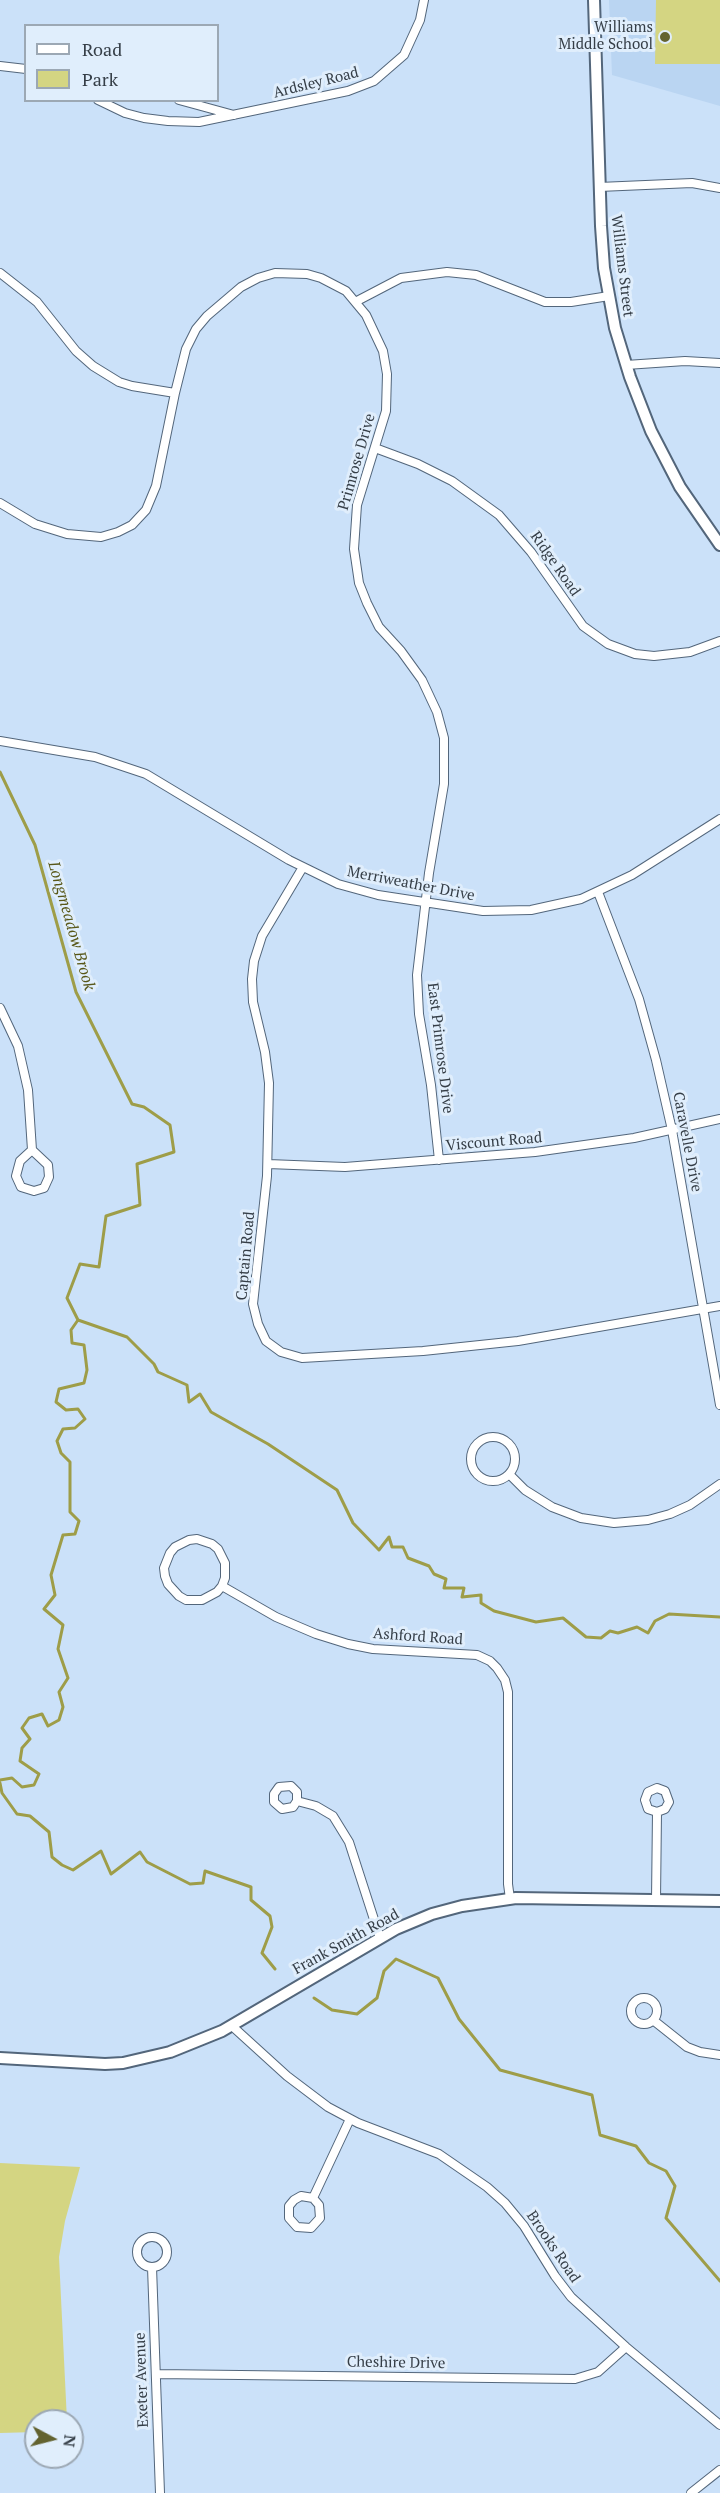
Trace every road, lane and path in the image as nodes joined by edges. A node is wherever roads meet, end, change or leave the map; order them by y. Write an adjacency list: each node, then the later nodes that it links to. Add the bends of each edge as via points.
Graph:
1 (424, 0): 7 (street, Ardsley Road, via 407,49 374,81 348,91)
2 (594, 0): 8 (street, Williams Street)
3 (0, 66): 4 (street)
4 (24, 69)
5 (102, 102): 7 (street, Ardsley Road, via 125,113 168,121 199,122)
6 (187, 102): 7 (street, Ardsley Road)
7 (239, 115)
8 (599, 187): 9 (street, via 692,183); 11 (street, Williams Street)
9 (720, 188)
10 (0, 273): 15 (street, via 38,302 76,351 93,366 125,384)
11 (609, 296): 12 (street, via 545,302 476,275 447,272 401,278); 14 (street, Williams Street)
12 (357, 301): 15 (street, Primrose Drive, via 334,284 307,274 275,273 258,278 217,305 196,329 186,349); 16 (street, Primrose Drive, via 374,329 387,374 386,411)
13 (720, 363): 14 (street)
14 (626, 365): 18 (street, Williams Street, via 664,459)
15 (175, 393): 17 (street, Primrose Drive, via 156,486 146,510 132,525 101,537 67,534 35,524)
16 (375, 448): 19 (street, Ridge Road, via 452,481 499,515 531,552 583,626 608,644 654,656 690,652); 24 (street, Primrose Drive, via 355,514 354,549 359,583 379,627 422,680 444,738 444,784)
17 (0, 504)
18 (720, 545)
19 (720, 641)
20 (0, 741): 22 (street, Merriweather Drive, via 95,757 146,774)
21 (720, 819): 23 (street, Merriweather Drive)
22 (303, 867): 24 (street, Merriweather Drive, via 348,888); 30 (street, Captain Road, via 262,936 253,970 253,1002 268,1074)
23 (598, 892): 24 (street, Merriweather Drive, via 570,903 522,911 483,911); 27 (street, Caravelle Drive, via 645,1015)
24 (425, 903): 29 (street, East Primrose Drive, via 417,988)
25 (0, 1008): 28 (street, via 15,1039 26,1080)
26 (720, 1119): 27 (street, Viscount Road)
27 (672, 1130): 29 (street, Viscount Road, via 535,1152); 32 (street, Caravelle Drive)
28 (32, 1150): 28 (street, via 48,1164 49,1177 44,1188 30,1191 19,1185 16,1173 20,1161)
29 (439, 1160): 30 (street, Viscount Road, via 345,1167)
30 (268, 1164): 32 (street, Captain Road, via 253,1304 266,1341 287,1355 326,1359 506,1342)
31 (720, 1306): 32 (street, Captain Road)
32 (703, 1310): 33 (street, Caravelle Drive)
33 (720, 1405)
34 (509, 1474): 34 (street, via 515,1459 509,1444 495,1437 479,1441 470,1457 476,1474 492,1481); 35 (street, via 525,1490 558,1510 614,1523 670,1514)
35 (720, 1484)
36 (222, 1586): 36 (street, via 225,1563 212,1544 189,1540 170,1553 165,1576 179,1596 202,1600); 39 (street, Ashford Road, via 276,1617 332,1640 391,1651 477,1655 497,1668 508,1692)
37 (297, 1801): 42 (street, via 326,1810 345,1833)
38 (657, 1812): 40 (street)
39 (510, 1899): 40 (street, Frank Smith Road); 42 (street, Frank Smith Road, via 443,1911)
40 (656, 1900): 41 (street, Frank Smith Road)
41 (720, 1901)
42 (380, 1938): 44 (street, Frank Smith Road)
43 (653, 2020): 45 (street, via 687,2047)
44 (232, 2026): 46 (street, Frank Smith Road, via 170,2052 123,2063); 47 (street, Brooks Road, via 308,2093)
45 (720, 2055)
46 (0, 2058)
47 (350, 2119): 48 (street); 50 (street, Brooks Road, via 439,2154 487,2187 524,2226 571,2297)
48 (313, 2198): 48 (street, via 321,2209 318,2222 311,2228 297,2227 289,2218 289,2206 301,2196)
49 (152, 2267): 51 (street, Exeter Avenue)
50 (626, 2348): 51 (street, Cheshire Drive, via 598,2372 575,2379); 52 (street, Brooks Road)
51 (156, 2374): 54 (street, Exeter Avenue)
52 (720, 2425)
53 (720, 2470): 55 (street)
54 (160, 2493)
55 (691, 2493)

